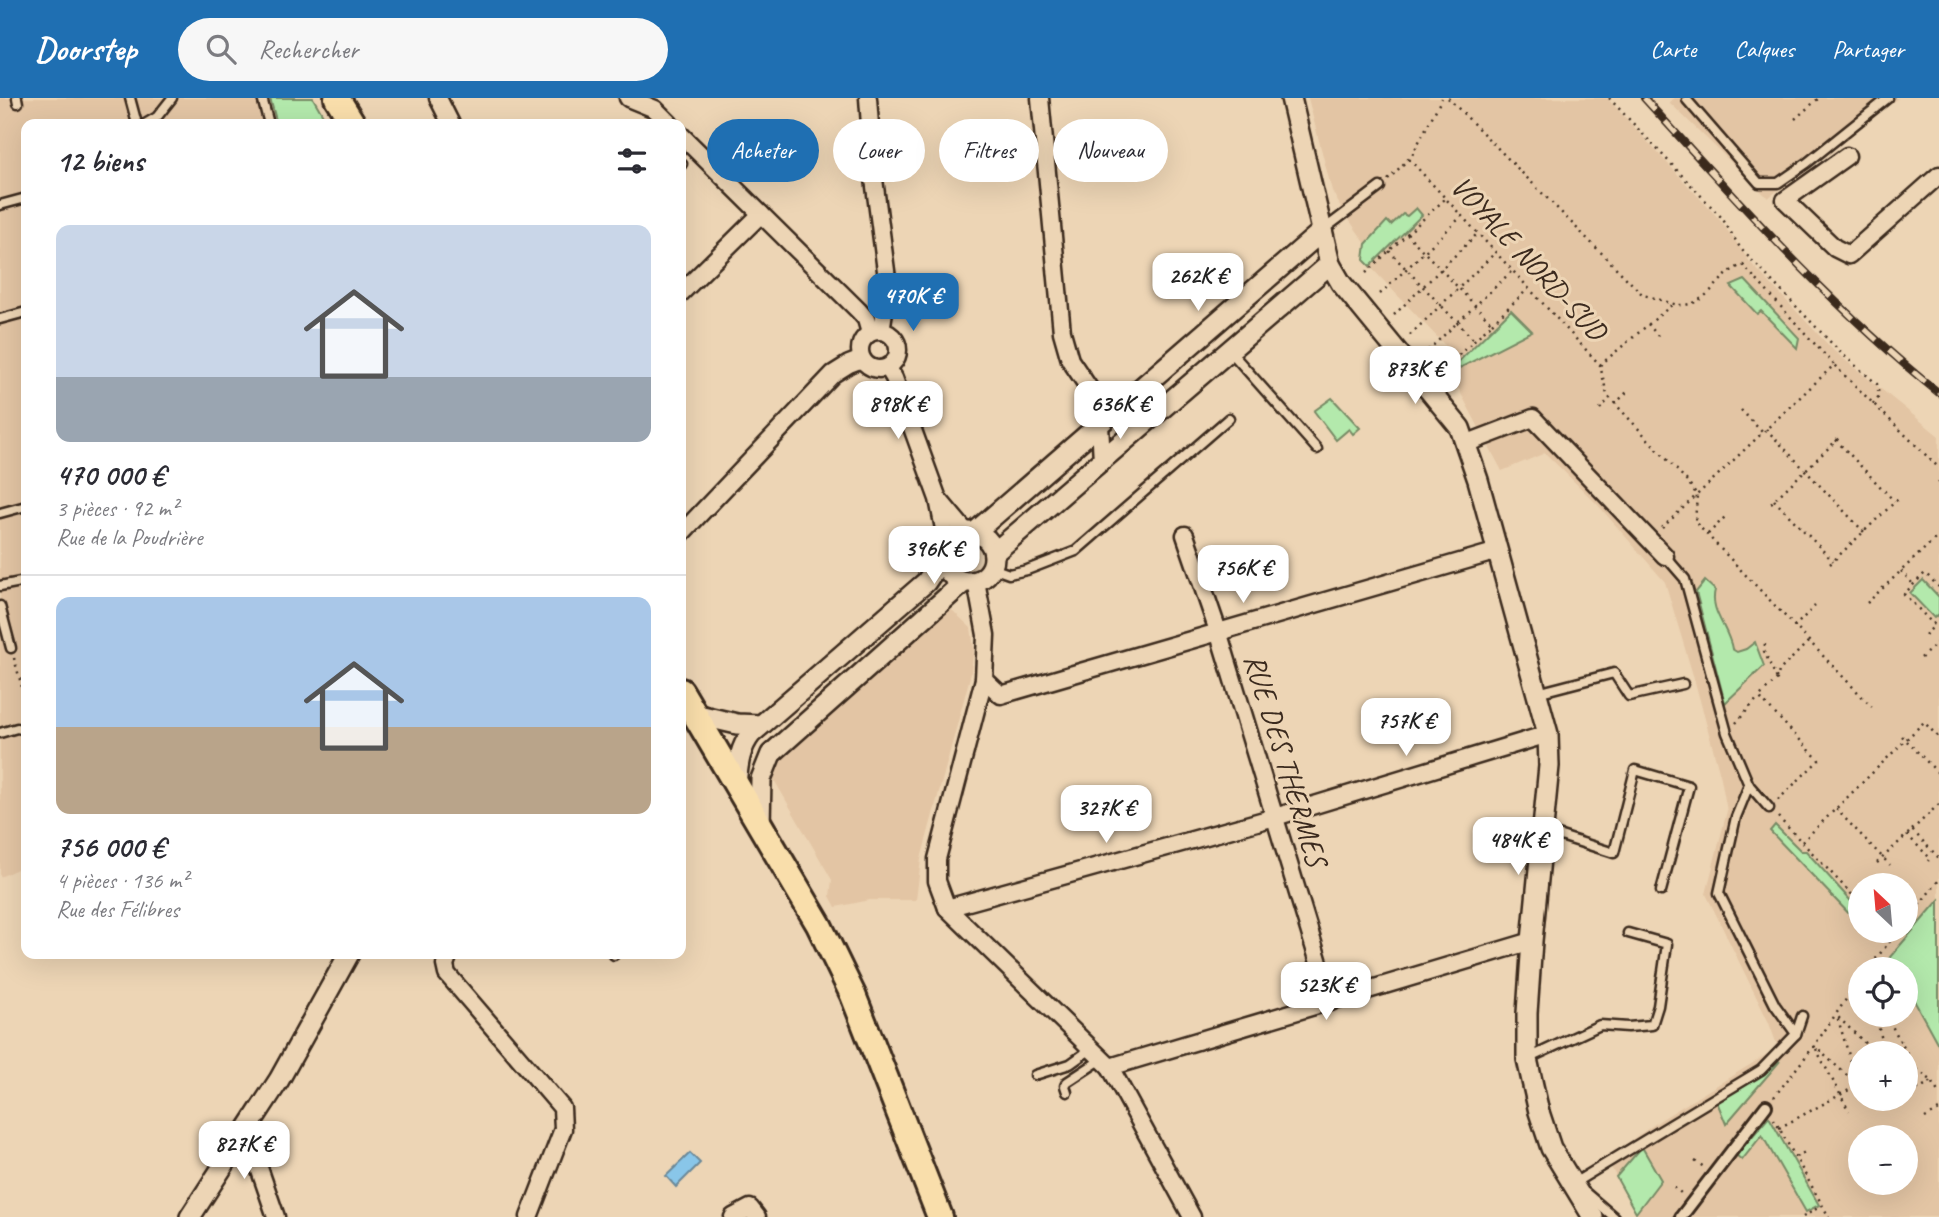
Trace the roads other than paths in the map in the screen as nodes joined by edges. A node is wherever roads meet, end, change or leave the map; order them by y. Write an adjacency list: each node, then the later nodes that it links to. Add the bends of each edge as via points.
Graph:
1 (130, 98): 12 (lane)
2 (172, 98): 13 (lane)
3 (262, 98): 14 (lane)
4 (337, 98): 15 (main road)
5 (438, 98): 16 (street)
6 (628, 98): 17 (street, via 655,109)
7 (868, 98): 30 (street, via 888,286)
8 (1040, 98): 34 (street, via 1062,332 1070,360)
9 (1291, 98): 25 (street)
10 (1888, 98): 11 (lane, via 1778,183 1759,183)
11 (1687, 100)
12 (136, 119)
13 (154, 119)
14 (268, 119)
15 (349, 119)
16 (448, 119)
17 (665, 119)
18 (686, 140): 24 (street)
19 (1847, 156): 20 (street, via 1785,200 1849,256)
20 (1939, 175)
21 (1380, 187): 25 (lane)
22 (21, 199): 23 (lane)
23 (0, 205)
24 (761, 214): 27 (street); 30 (street)
25 (1321, 232): 26 (street); 35 (street)
26 (1330, 264): 31 (street); 38 (street, via 1460,428)
27 (686, 288)
28 (21, 313): 29 (lane)
29 (0, 319)
30 (875, 332): 32 (street, via 865,337); 33 (street, via 892,335 898,346 897,358)
31 (1230, 350): 39 (lane); 40 (street)
32 (862, 359): 33 (street, via 870,368); 44 (street, via 833,374)
33 (888, 368): 41 (street)
34 (1093, 394): 35 (street); 37 (street)
35 (1130, 399): 37 (street)
36 (1229, 418): 50 (lane, via 1076,551 1009,574)
37 (1101, 423): 40 (street); 45 (street)
38 (1465, 444): 48 (street); 49 (street, via 1533,418)
39 (1317, 449)
40 (1102, 460): 50 (street)
41 (938, 499): 45 (street); 47 (street)
42 (21, 507): 43 (lane)
43 (0, 513)
44 (686, 529)
45 (970, 532): 47 (street, via 955,536); 50 (street, via 984,537)
46 (1185, 535): 55 (street, RUE DES THERMES)
47 (945, 551): 52 (street, via 949,572); 64 (street, via 926,582)
48 (1498, 551): 55 (street); 59 (street)
49 (1665, 556): 72 (lane, via 1685,579 1727,733)
50 (993, 560): 52 (street, via 982,578)
51 (21, 582): 53 (lane)
52 (970, 582): 57 (street, via 986,635); 69 (street)
53 (0, 586)
54 (0, 606): 56 (lane)
55 (1218, 631): 60 (street); 74 (street, RUE DES THERMES)
56 (11, 648)
57 (984, 678): 60 (street); 63 (street)
58 (1683, 684): 59 (lane, via 1629,696 1614,673)
59 (1537, 692): 67 (street)
60 (1001, 695): 63 (street)
61 (686, 700): 62 (main road)
62 (694, 714): 64 (street); 68 (main road)
63 (974, 717): 78 (street, via 937,859 937,880)
64 (761, 725): 70 (street, via 745,741)
65 (21, 729): 66 (lane)
66 (0, 733)
67 (1548, 734): 74 (street); 76 (street)
68 (712, 744): 70 (street); 71 (main road)
69 (771, 754): 70 (street); 75 (street, via 761,779)
70 (739, 757): 71 (street)
71 (736, 784): 75 (main road)
72 (1749, 785): 73 (lane); 85 (lane, via 1736,817 1719,893 1774,1005)
73 (1769, 808)
74 (1275, 817): 78 (street); 83 (street, RUE DES THERMES)
75 (760, 825): 100 (main road, via 819,925 853,995)
76 (1542, 830): 77 (lane, via 1614,853 1635,770 1689,786); 80 (street)
77 (1661, 891)
78 (947, 908): 86 (street)
79 (1628, 933): 87 (lane, via 1667,944 1652,1025 1600,1025)
80 (1532, 941): 83 (street); 87 (street)
81 (346, 959): 91 (street)
82 (447, 959): 97 (street, via 447,974 562,1108 563,1129)
83 (1331, 1002): 86 (street)
84 (1802, 1016): 85 (lane)
85 (1796, 1034): 93 (lane, via 1761,1070)
86 (1101, 1058): 88 (lane); 89 (lane, via 1067,1082); 101 (street)
87 (1527, 1059): 93 (street, via 1551,1148)
88 (1035, 1075)
89 (1067, 1092)
90 (1770, 1107): 92 (street)
91 (247, 1133): 95 (street); 96 (street)
92 (1710, 1180): 94 (street); 104 (street)
93 (1574, 1183): 102 (street); 103 (lane)
94 (1721, 1188)
95 (190, 1217)
96 (276, 1217)
97 (529, 1217)
98 (733, 1217): 99 (street, via 750,1208)
99 (757, 1217)
100 (940, 1217)
101 (1192, 1217)
102 (1593, 1217)
103 (1614, 1217)
104 (1681, 1217)

